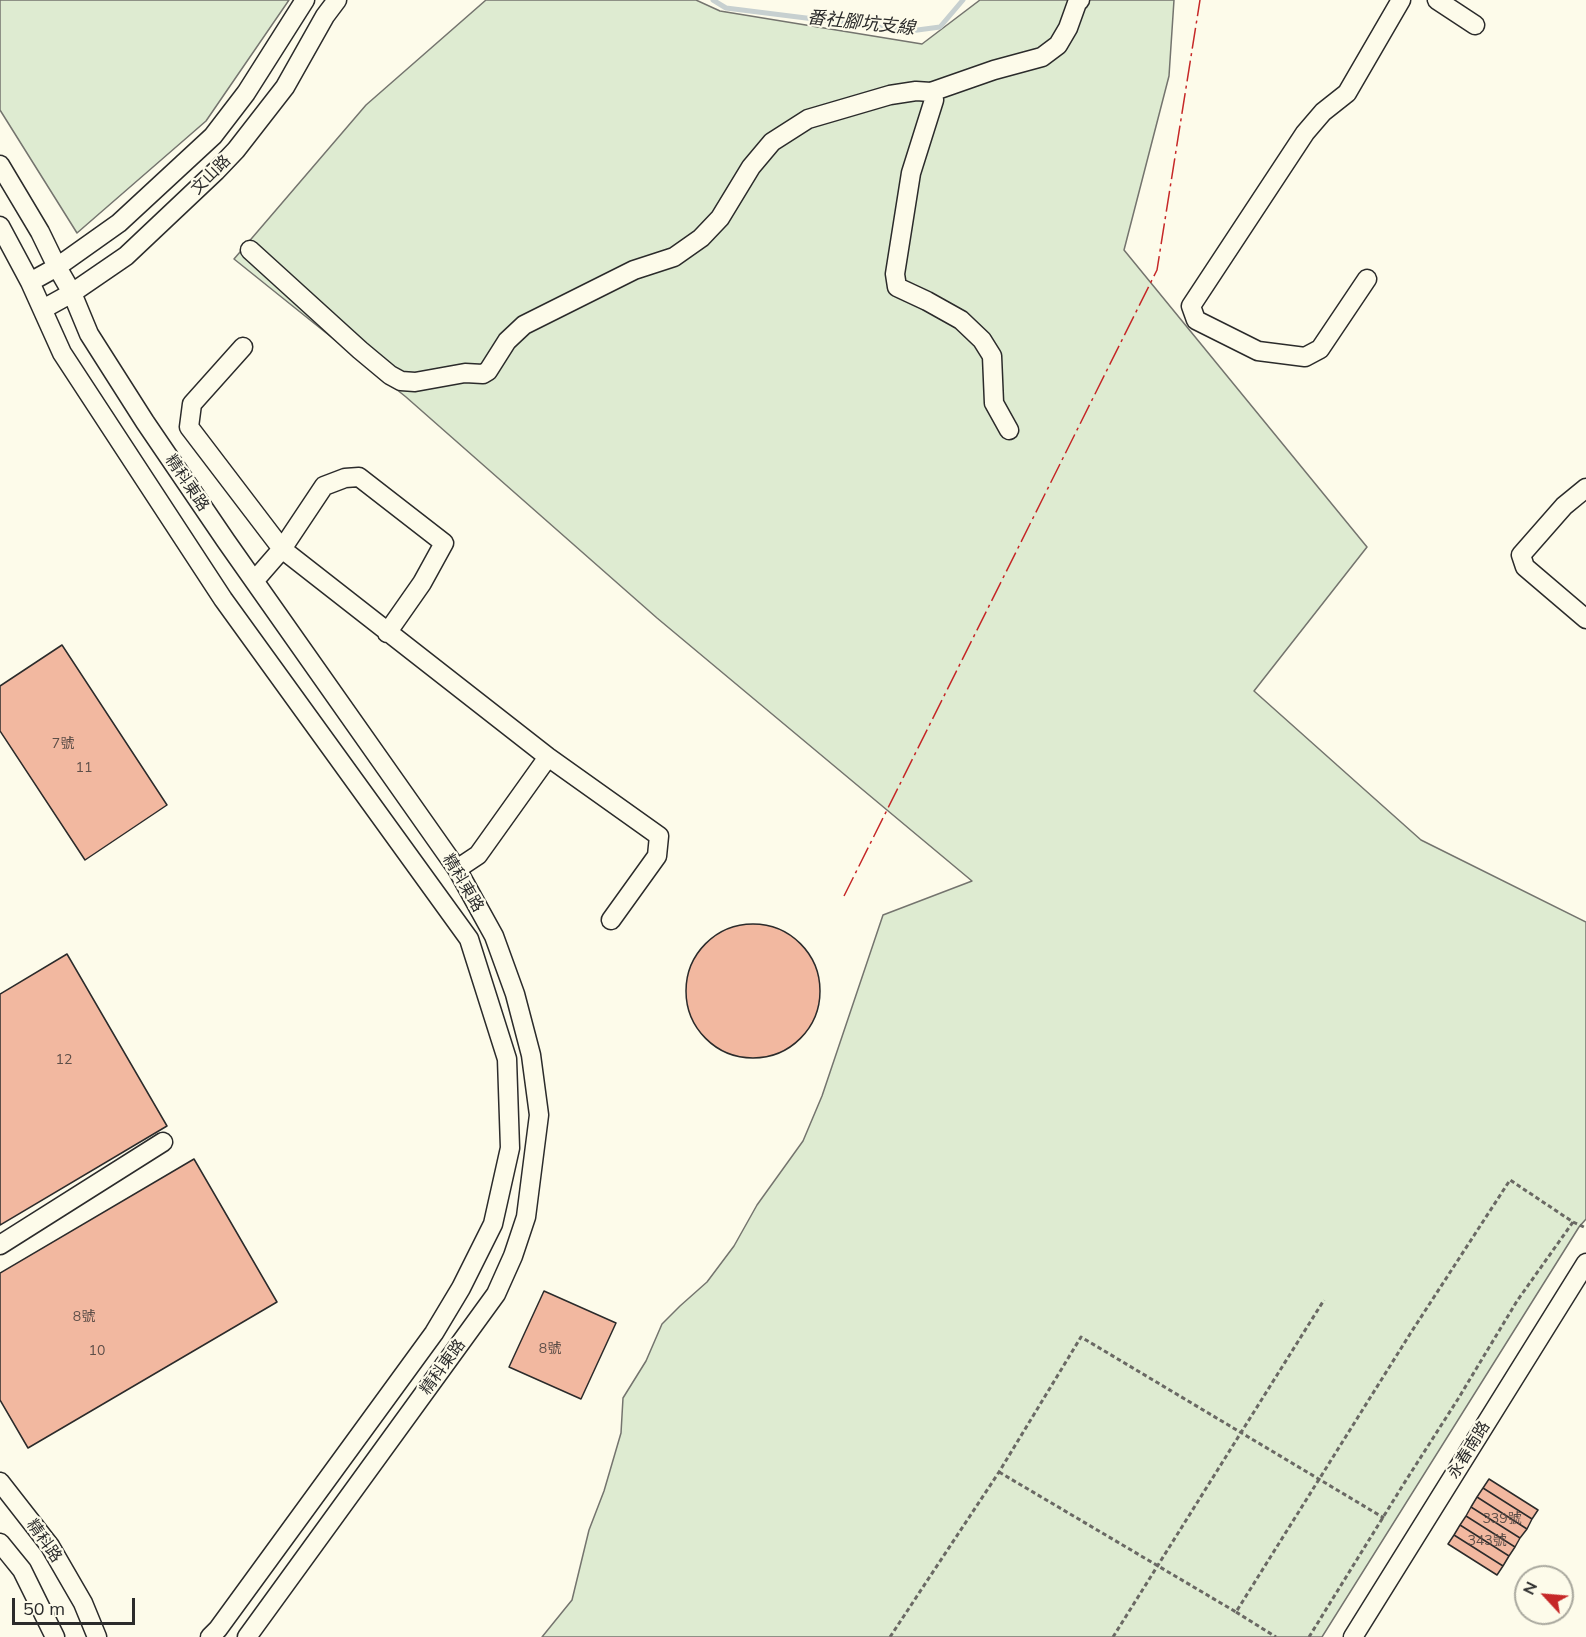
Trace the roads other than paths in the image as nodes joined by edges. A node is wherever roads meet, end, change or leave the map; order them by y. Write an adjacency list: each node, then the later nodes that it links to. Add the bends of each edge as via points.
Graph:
1 (305, 0): 11 (street, 文山路, via 246,93 213,136 119,224)
2 (337, 0): 14 (street, 文山路, via 285,87 236,150 126,256)
3 (1080, 0): 7 (street, via 1058,45 1042,57)
4 (1401, 0): 12 (street, via 1347,93 1305,133 1191,306 1196,320 1258,351 1305,357 1320,349)
5 (1437, 0): 6 (street)
6 (1475, 25)
7 (931, 92): 10 (street, via 890,95 808,119 772,142 751,167 720,218 700,238 674,257 634,270 524,325 483,374 401,381 360,350); 17 (street, via 934,100 911,173 895,274 897,287 961,320 982,340 992,356 994,403)
8 (0, 165): 11 (street, 精科東路)
9 (0, 226): 13 (street, 精科東路)
10 (250, 250)
11 (57, 267): 13 (street, 文山路); 14 (street, 精科東路)
12 (1367, 279)
13 (30, 282): 15 (street, 精科東路)
14 (72, 293): 15 (street, 文山路); 20 (street, 精科東路, via 89,334)
15 (43, 309): 33 (street, 精科東路, via 62,353 223,599 469,939 507,1059 510,1148 493,1224 466,1279 434,1333)
16 (243, 347): 19 (street, via 192,404 189,427)
17 (1009, 430)
18 (1586, 488): 21 (street, via 1563,506 1521,555 1525,567)
19 (282, 549): 20 (street); 22 (street); 22 (street, via 324,486 359,477 444,543)
20 (255, 580): 24 (street, 精科東路)
21 (1586, 619)
22 (387, 633): 23 (street)
23 (548, 757): 24 (street, via 478,855); 25 (street, via 660,836 657,856)
24 (457, 869): 34 (street, 精科東路, via 494,936 531,1055 539,1115 526,1217 496,1294)
25 (610, 920)
26 (163, 1142): 27 (street)
27 (0, 1245)
28 (1586, 1263): 35 (street, 永春南路)
29 (0, 1482): 32 (street, 精科路, via 50,1546 83,1603)
30 (0, 1543): 31 (street, via 22,1570)
31 (54, 1637)
32 (97, 1637)
33 (210, 1637)
34 (248, 1637)
35 (1353, 1637)

